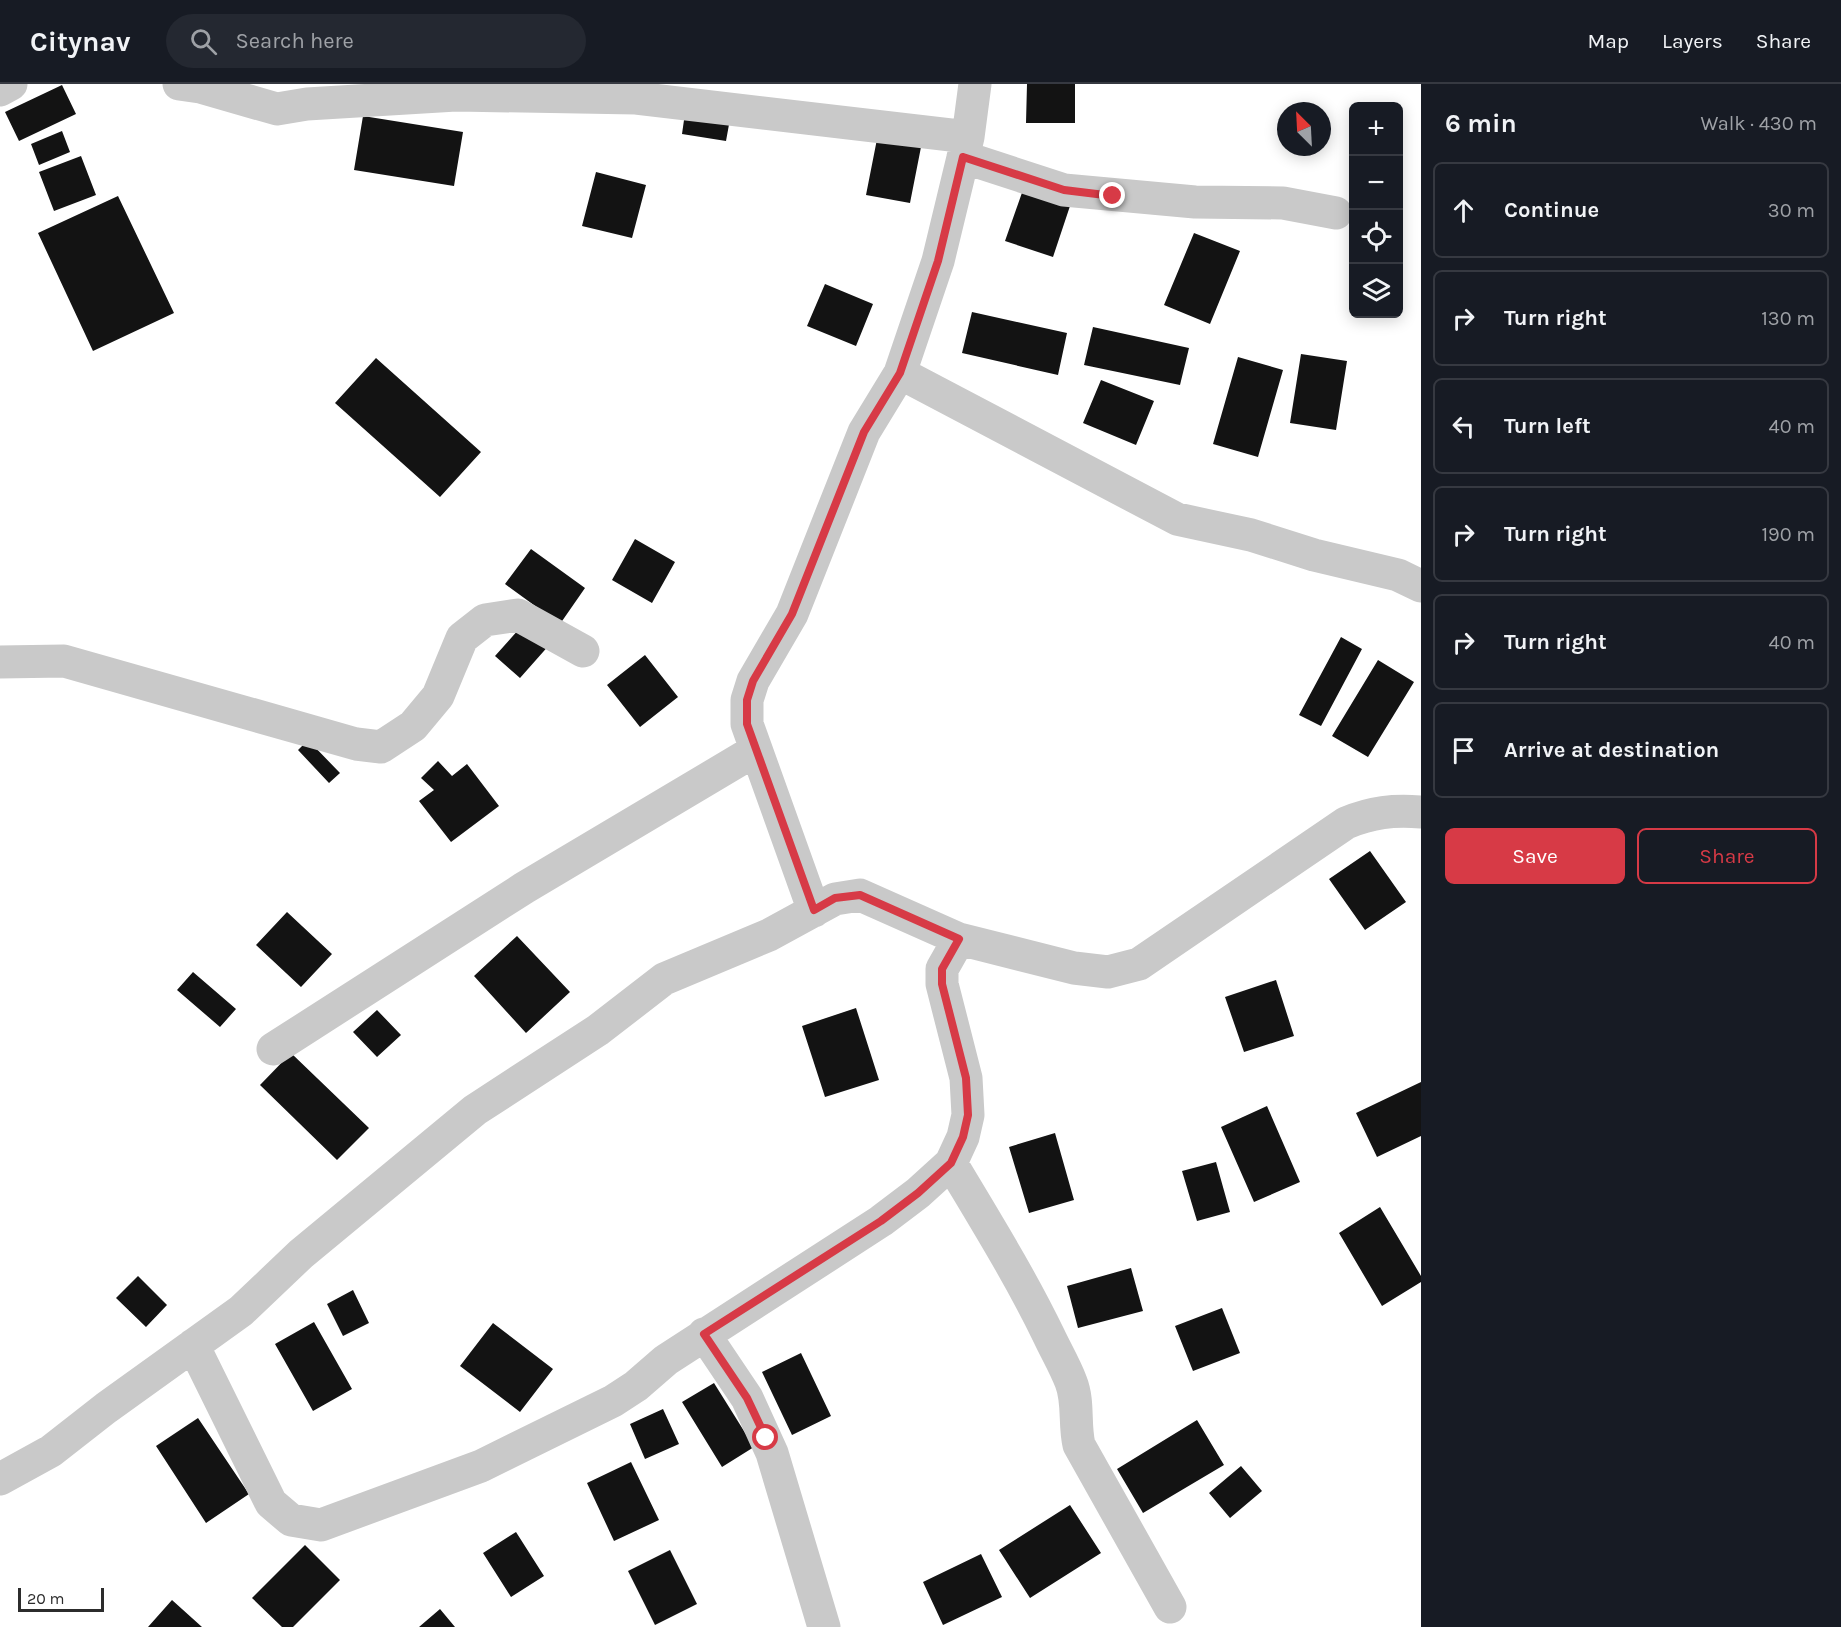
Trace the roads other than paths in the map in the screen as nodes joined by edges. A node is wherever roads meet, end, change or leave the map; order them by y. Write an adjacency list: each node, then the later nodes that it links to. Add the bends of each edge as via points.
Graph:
1 (11, 84): 4 (street)
2 (179, 84): 5 (street, via 277,109 456,95 636,98)
3 (975, 84): 5 (street)
4 (0, 90)
5 (965, 147): 6 (street, via 1064,190 1195,202 1283,203); 7 (street, via 938,261)
6 (1336, 213)
7 (900, 373): 8 (street, via 1177,519 1398,575); 11 (street, via 864,432 792,614 753,681 747,700 747,724)
8 (1421, 586)
9 (583, 651): 10 (street, via 518,615 485,620 462,638 438,696 413,726 381,747 356,744 64,661)
10 (0, 662)
11 (756, 750): 13 (street); 15 (street, via 524,888)
12 (1421, 812): 14 (street, via 1390,810 1346,823 1139,964 1108,972 1074,968)
13 (814, 910): 14 (street, via 835,898 860,895); 18 (street, via 769,935 664,979 598,1030 475,1110 301,1254 241,1311)
14 (959, 939): 16 (street, via 942,969 968,1115)
15 (273, 1049)
16 (951, 1163): 17 (street, via 881,1221); 20 (street, via 1047,1331 1077,1401 1079,1445)
17 (704, 1334): 18 (street, via 603,1406 481,1466 321,1526 291,1520 271,1503); 21 (street, via 747,1398 772,1453)
18 (193, 1345): 19 (street, via 51,1451)
19 (0, 1479)
20 (1170, 1607)
21 (824, 1627)

